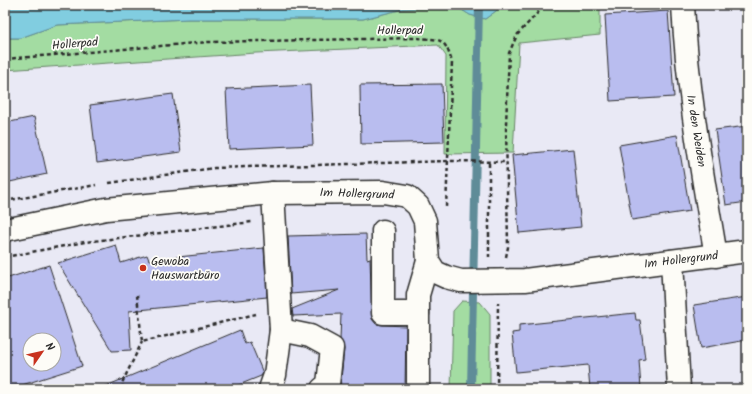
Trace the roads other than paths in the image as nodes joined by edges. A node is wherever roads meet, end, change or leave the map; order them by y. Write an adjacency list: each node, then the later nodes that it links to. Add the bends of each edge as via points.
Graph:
1 (683, 5): 6 (street, In den Weiden, via 684,40 692,108)
2 (273, 193): 3 (street, Im Hollergrund, via 106,209); 7 (street, Im Hollergrund, via 383,192 407,196 418,206 425,221); 10 (street)
3 (5, 230)
4 (383, 231): 9 (street, via 383,313)
5 (747, 251): 6 (street, Im Hollergrund)
6 (716, 256): 8 (street, Im Hollergrund)
7 (428, 261): 8 (street, Im Hollergrund, via 435,272 446,277 461,281 492,281 525,280); 9 (street, via 418,295)
8 (672, 261): 14 (street)
9 (418, 313): 13 (street)
10 (280, 320): 11 (street); 12 (street, via 332,348 328,384)
11 (277, 384)
12 (322, 389)
13 (418, 389)
14 (679, 389)

